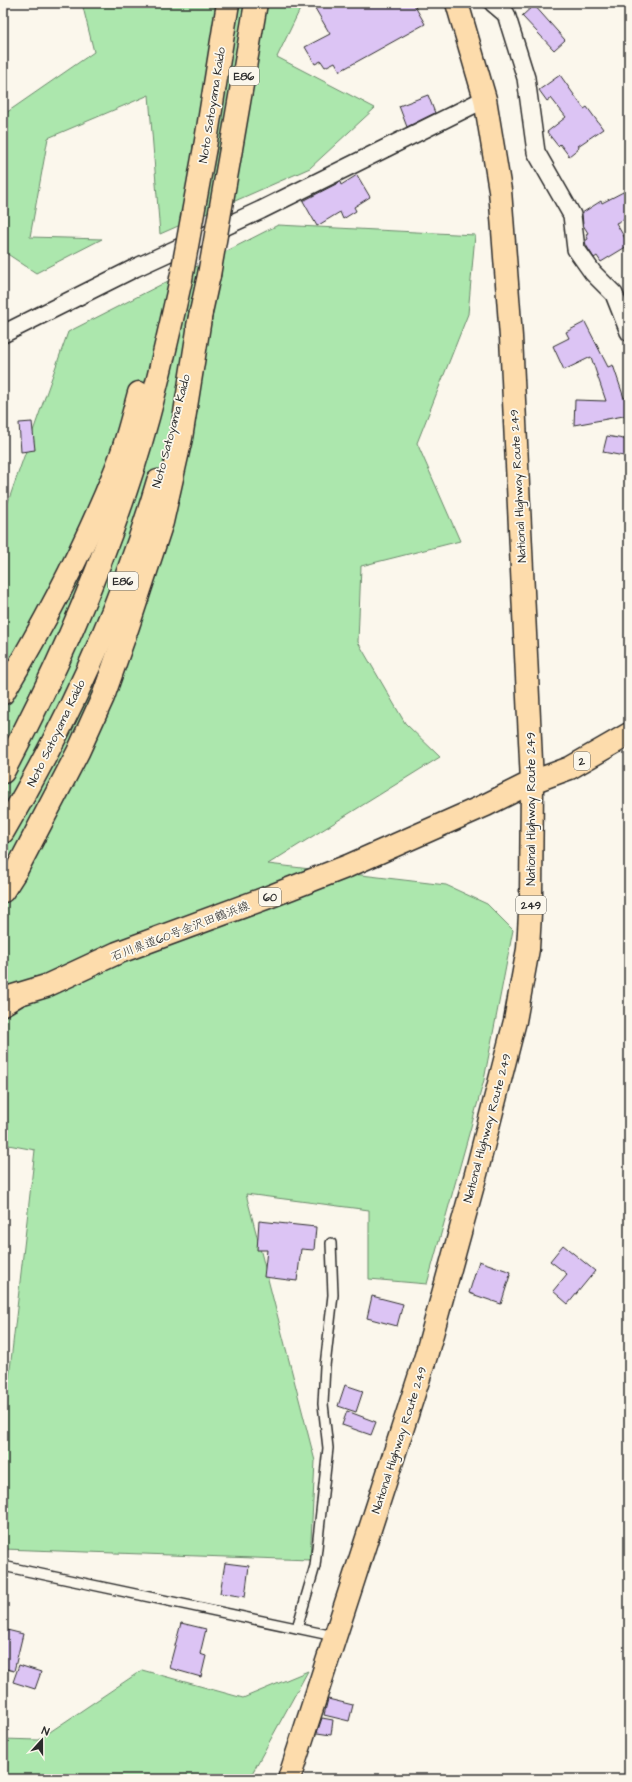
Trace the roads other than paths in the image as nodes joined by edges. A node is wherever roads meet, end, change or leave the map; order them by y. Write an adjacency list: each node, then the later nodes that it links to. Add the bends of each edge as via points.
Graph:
1 (228, 3): 6 (main road, Noto Satoyama Kaido / E86, bridge, via 196,198)
2 (256, 3): 7 (main road, Noto Satoyama Kaido / E86, bridge)
3 (457, 3): 5 (main road, National Highway Route 249 / 249)
4 (493, 3): 8 (street, via 506,14 526,78 536,152 572,215 576,249 592,273 614,294)
5 (485, 99): 9 (street); 13 (main road, National Highway Route 249 / 249, via 500,190 510,329)
6 (175, 278): 10 (main road, via 117,467 82,549 35,640); 12 (main road, E86, via 157,384 142,439 106,546 88,594 41,699)
7 (201, 312): 14 (main road, Noto Satoyama Kaido / E86, via 164,458 132,557 93,657 65,718 30,787); 15 (main road, via 180,438 162,522 123,640 103,697 78,752)
8 (629, 332)
9 (3, 334)
10 (3, 693)
11 (629, 734): 13 (main road, 2, via 570,768)
12 (3, 772)
13 (532, 782): 16 (main road, 石川県道60号金沢田鶴浜線 / 60, via 348,866 117,953 46,986); 20 (main road, National Highway Route 249 / 249, via 528,948 515,1021 426,1356)
14 (3, 832)
15 (3, 891)
16 (7, 1000)
17 (331, 1244): 19 (lane, via 333,1295 323,1404 328,1448 315,1566)
18 (3, 1566): 19 (lane)
19 (297, 1628): 20 (lane)
20 (334, 1636): 21 (main road, National Highway Route 249 / 249)
21 (289, 1779)

